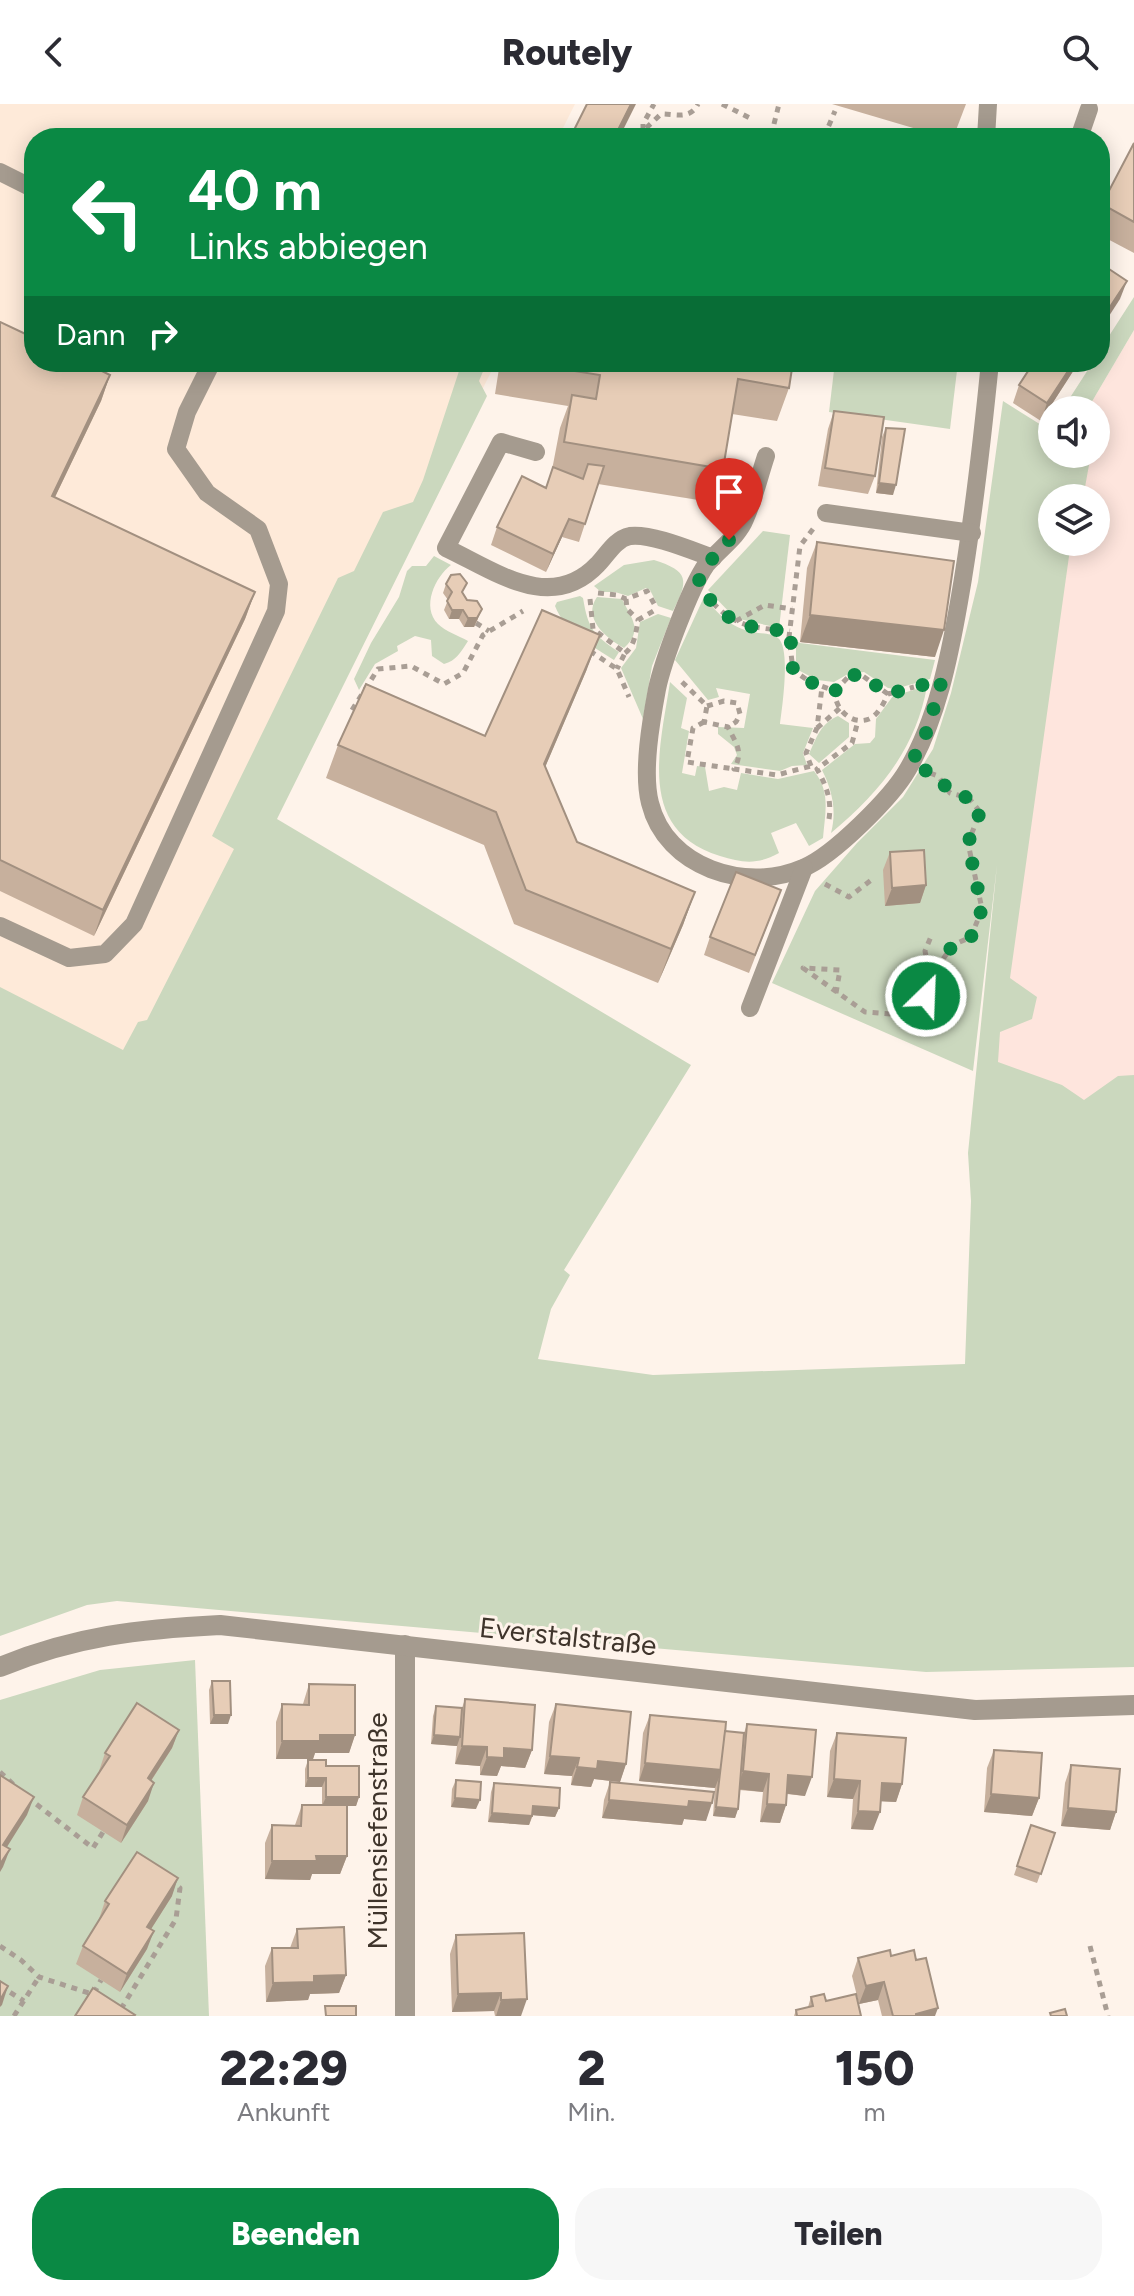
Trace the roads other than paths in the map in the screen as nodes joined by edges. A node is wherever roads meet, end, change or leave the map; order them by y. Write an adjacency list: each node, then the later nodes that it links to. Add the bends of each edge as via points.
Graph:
1 (988, 104): 3 (lane)
2 (1089, 109): 4 (lane)
3 (987, 128)
4 (1082, 128)
5 (0, 172): 6 (lane)
6 (24, 184)
7 (207, 372): 15 (lane, via 176,449 207,493 258,529 279,584 276,611 134,924 105,954 69,958)
8 (989, 372): 12 (lane)
9 (536, 452): 13 (lane, via 501,442 446,548 520,583 545,588 565,588 582,579 612,546 629,536 665,541)
10 (766, 456): 13 (lane, via 744,522)
11 (826, 513): 12 (lane)
12 (972, 533): 14 (lane, via 951,652 927,731 907,773 857,829)
13 (713, 558): 14 (lane, via 657,687 649,746 650,802 659,827 682,854 708,869 741,878)
14 (804, 868): 16 (lane)
15 (0, 926)
16 (750, 1008)
17 (405, 1645): 18 (street, Everstalstraße, via 220,1625 173,1627 86,1638); 19 (street, Everstalstraße, via 975,1710); 20 (street, Müllensiefenstraße)
18 (0, 1667)
19 (1134, 1705)
20 (405, 2016)

